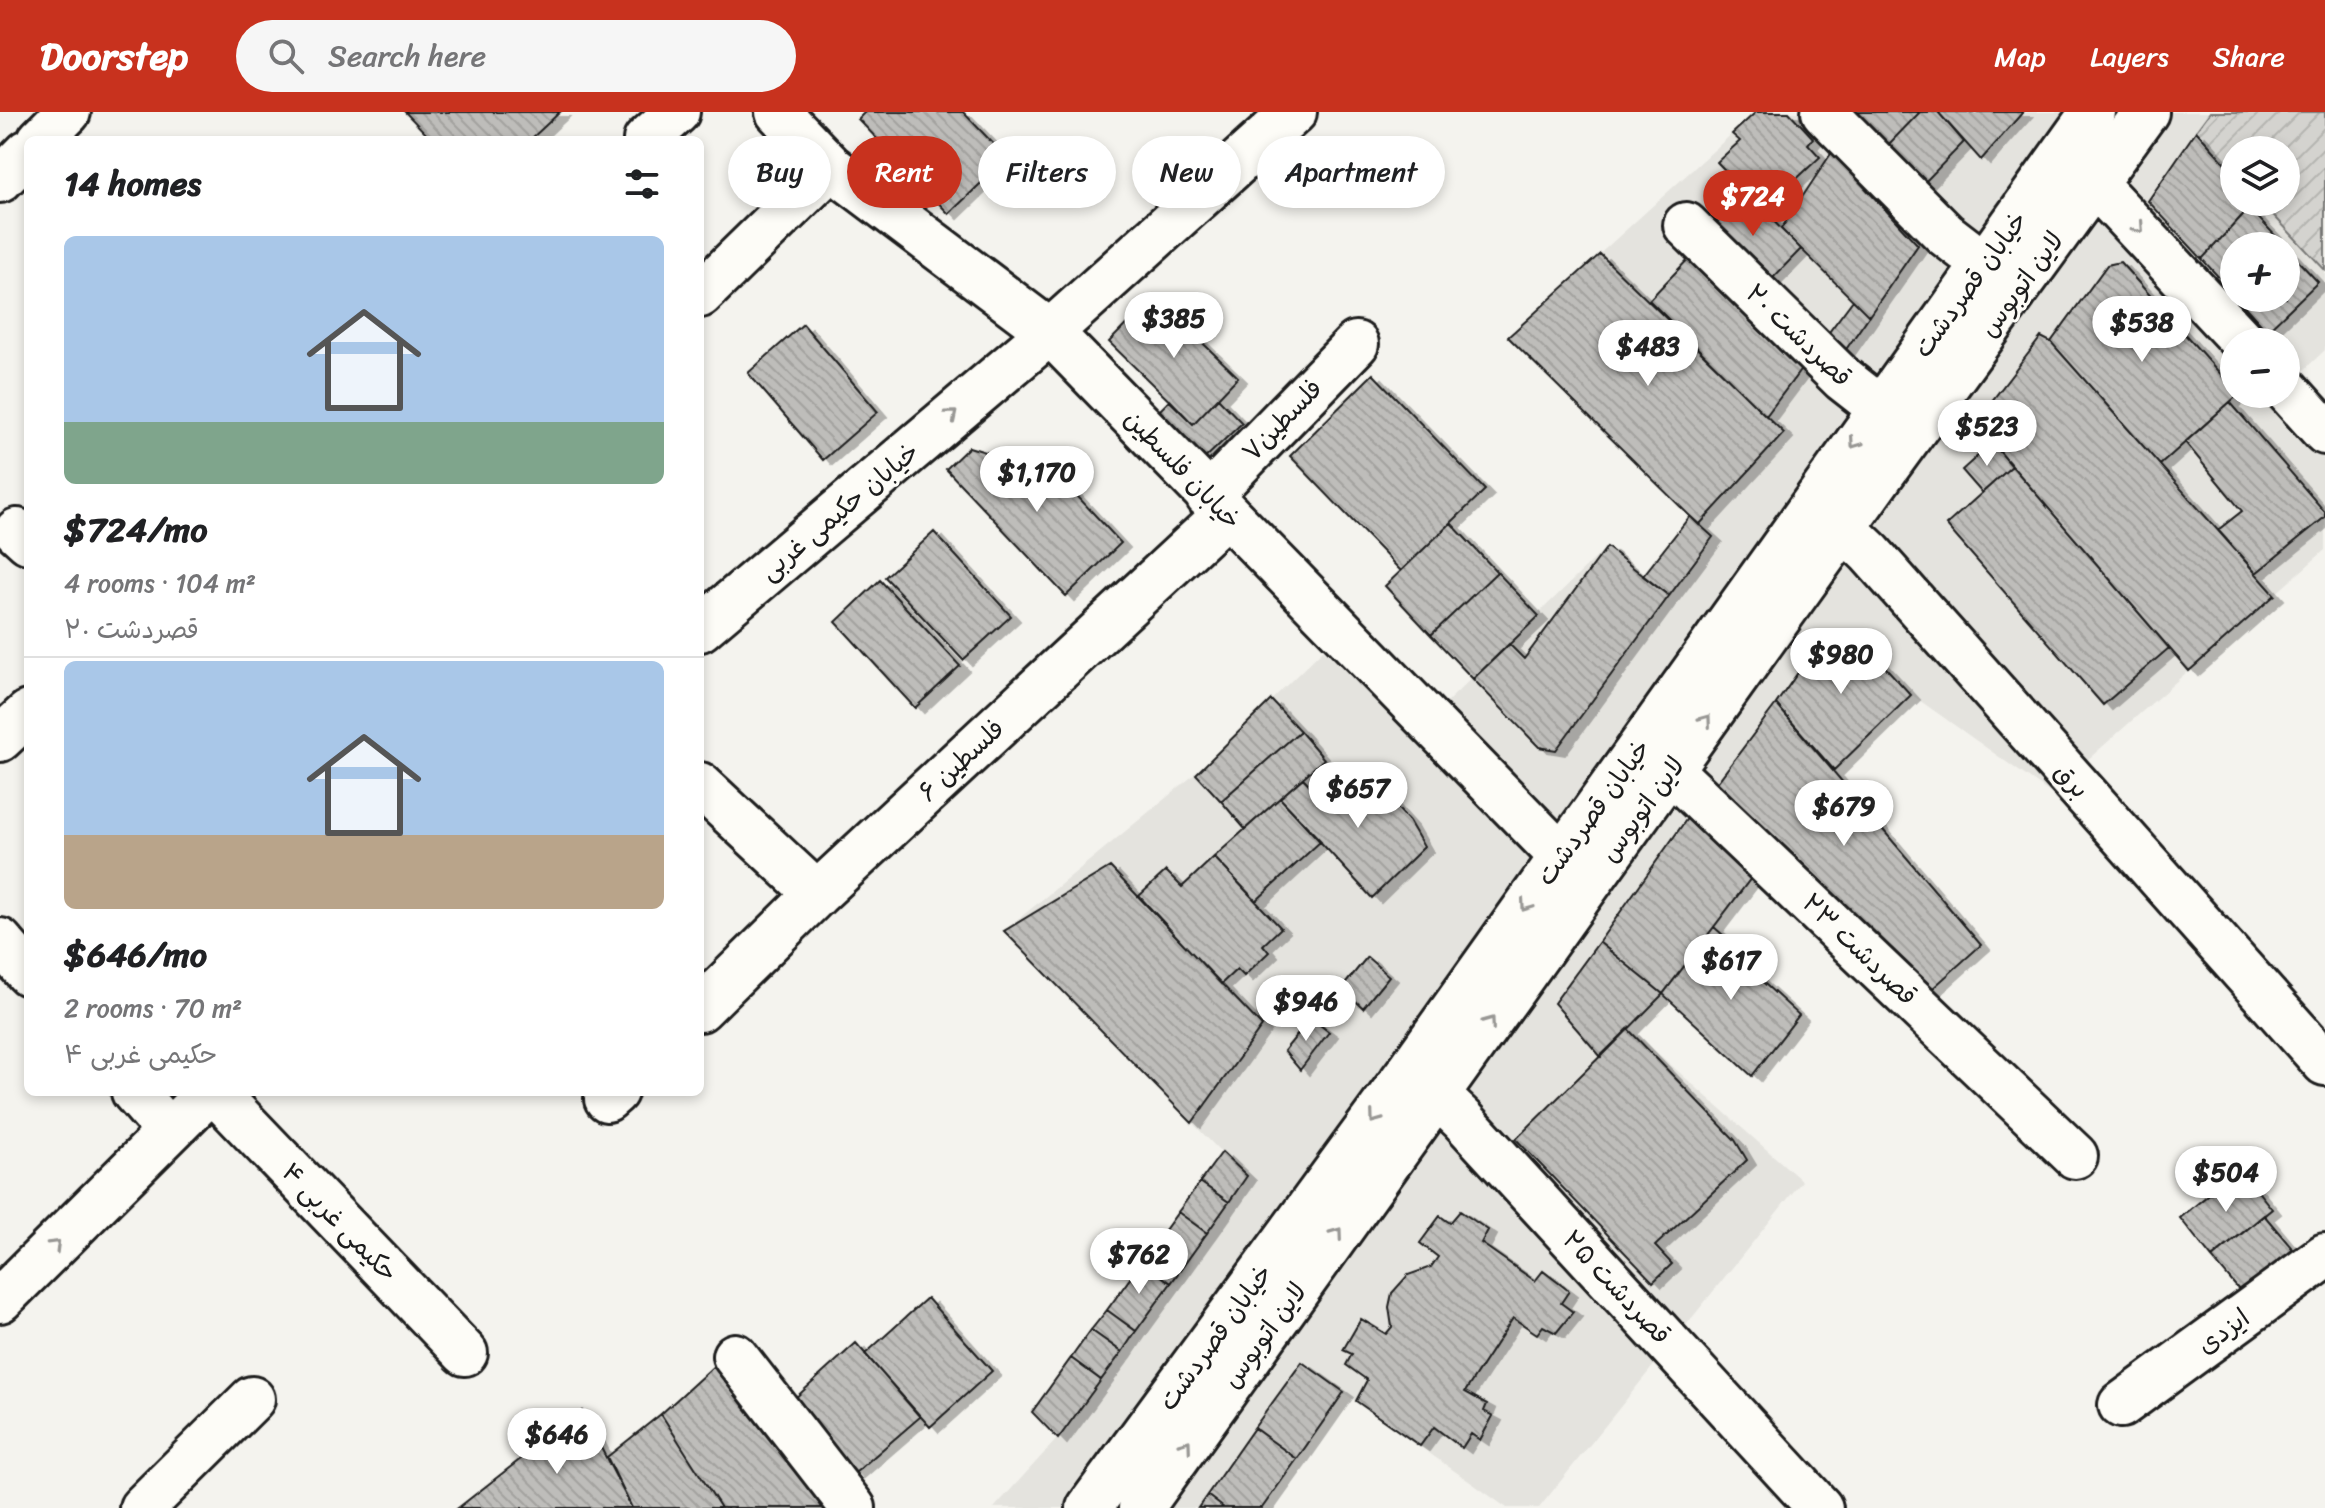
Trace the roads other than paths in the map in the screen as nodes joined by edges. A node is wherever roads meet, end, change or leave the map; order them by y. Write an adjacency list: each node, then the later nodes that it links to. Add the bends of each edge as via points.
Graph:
1 (68, 112): 8 (street)
2 (677, 112): 9 (street)
3 (778, 112): 10 (street, خیابان فلسطین)
4 (1294, 112): 20 (street, خیابان حکیمی غربی)
5 (1824, 112): 17 (street, via 1945,234)
6 (2146, 112): 14 (street, لاین اتوبوس)
7 (2081, 124): 14 (street); 17 (street, خیابان قصردشت)
8 (44, 136)
9 (650, 136)
10 (801, 136)
11 (24, 156): 13 (street)
12 (831, 167): 20 (street, خیابان فلسطین)
13 (0, 180)
14 (2095, 184): 19 (street, one-way to 19); 26 (street, لاین اتوبوس)
15 (789, 208): 18 (street)
16 (1686, 225): 23 (street, قصردشت ۲۰, via 1843,379)
17 (1984, 264): 23 (street, خیابان قصردشت)
18 (704, 291)
19 (2230, 328)
20 (1050, 332): 25 (street, خیابان فلسطین); 27 (street, خیابان حکیمی غربی, one-way to 20)
21 (1356, 344): 25 (street, ۷فلسطین)
22 (2300, 404): 24 (street)
23 (1880, 408): 26 (street, خیابان قصردشت, one-way to 26)
24 (2325, 432)
25 (1217, 505): 32 (street, خیابان فلسطین); 33 (street, فلسطین ۶)
26 (1830, 514): 30 (street, خیابان قصردشت); 37 (street, برق)
27 (704, 626)
28 (24, 717): 29 (street)
29 (0, 739)
30 (1657, 756): 32 (street, خیابان قصردشت); 38 (street, لاین اتوبوس, one-way to 30); 43 (street, قصردشت ۲۳)
31 (704, 789): 33 (street)
32 (1561, 856): 38 (street, خیابان قصردشت, one-way to 38)
33 (817, 894): 36 (street, فلسطین ۶)
34 (0, 941): 35 (street)
35 (24, 968)
36 (704, 1005)
37 (2325, 1063)
38 (1424, 1082): 52 (street, خیابان قصردشت, one-way to 52); 53 (street, لاین اتوبوس, one-way to 38); 54 (street, قصردشت ۲۵)
39 (137, 1096): 42 (street)
40 (205, 1096): 42 (street)
41 (219, 1096): 46 (street, حکیمی غربی ۴)
42 (168, 1131): 45 (street, one-way to 42)
43 (2075, 1156)
44 (2325, 1256): 49 (street, ایزدی)
45 (0, 1300)
46 (465, 1353)
47 (735, 1356): 51 (street)
48 (252, 1399): 50 (street)
49 (2121, 1405)
50 (142, 1508)
51 (853, 1508)
52 (1089, 1508)
53 (1141, 1508)
54 (1820, 1508)

